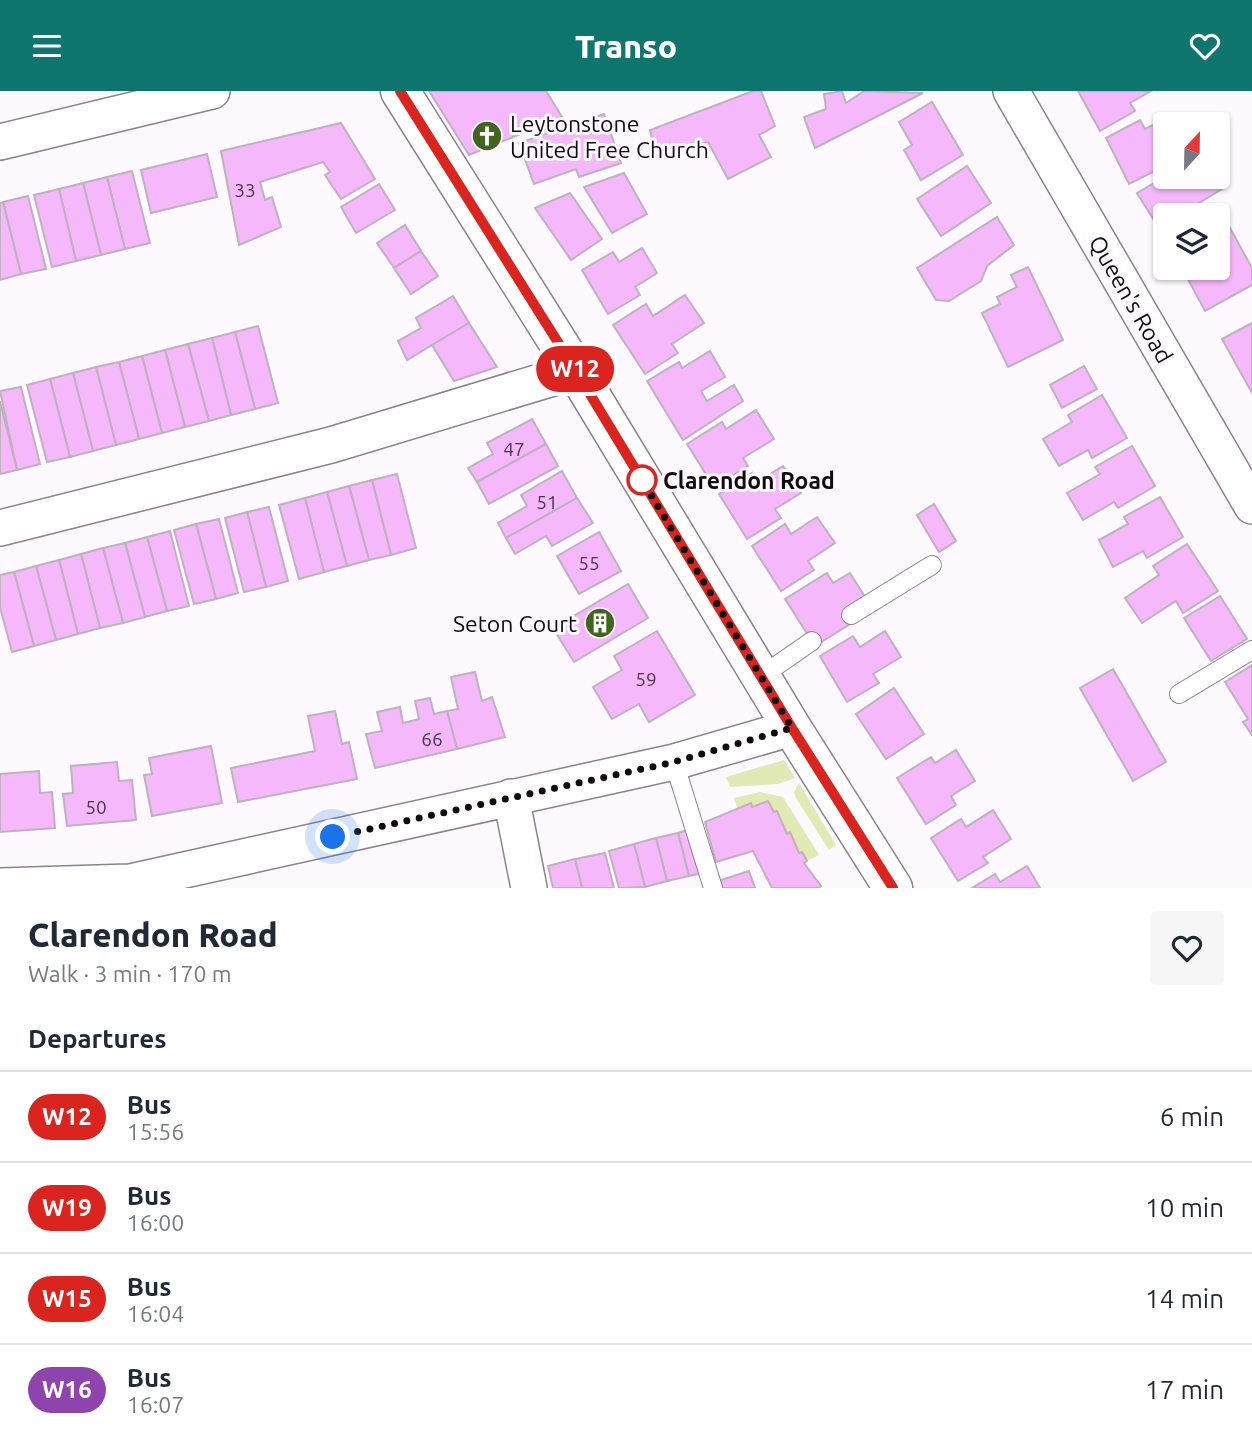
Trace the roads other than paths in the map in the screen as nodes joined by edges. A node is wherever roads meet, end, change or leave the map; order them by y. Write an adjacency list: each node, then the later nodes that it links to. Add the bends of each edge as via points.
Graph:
1 (212, 91): 4 (street)
2 (400, 91): 5 (street)
3 (1011, 91): 6 (street, Queen's Road)
4 (0, 142)
5 (576, 371): 7 (street, via 331,445); 12 (street)
6 (1252, 506)
7 (0, 528)
8 (932, 565): 9 (lane)
9 (851, 615)
10 (811, 641): 12 (lane)
11 (1252, 650): 13 (lane)
12 (760, 677): 14 (street)
13 (1179, 694)
14 (792, 728): 15 (street); 21 (street)
15 (674, 762): 16 (street); 20 (lane)
16 (511, 797): 18 (street, via 130,882); 19 (street)
17 (0, 887): 18 (street)
18 (80, 887)
19 (529, 888)
20 (713, 888)
21 (893, 888)

